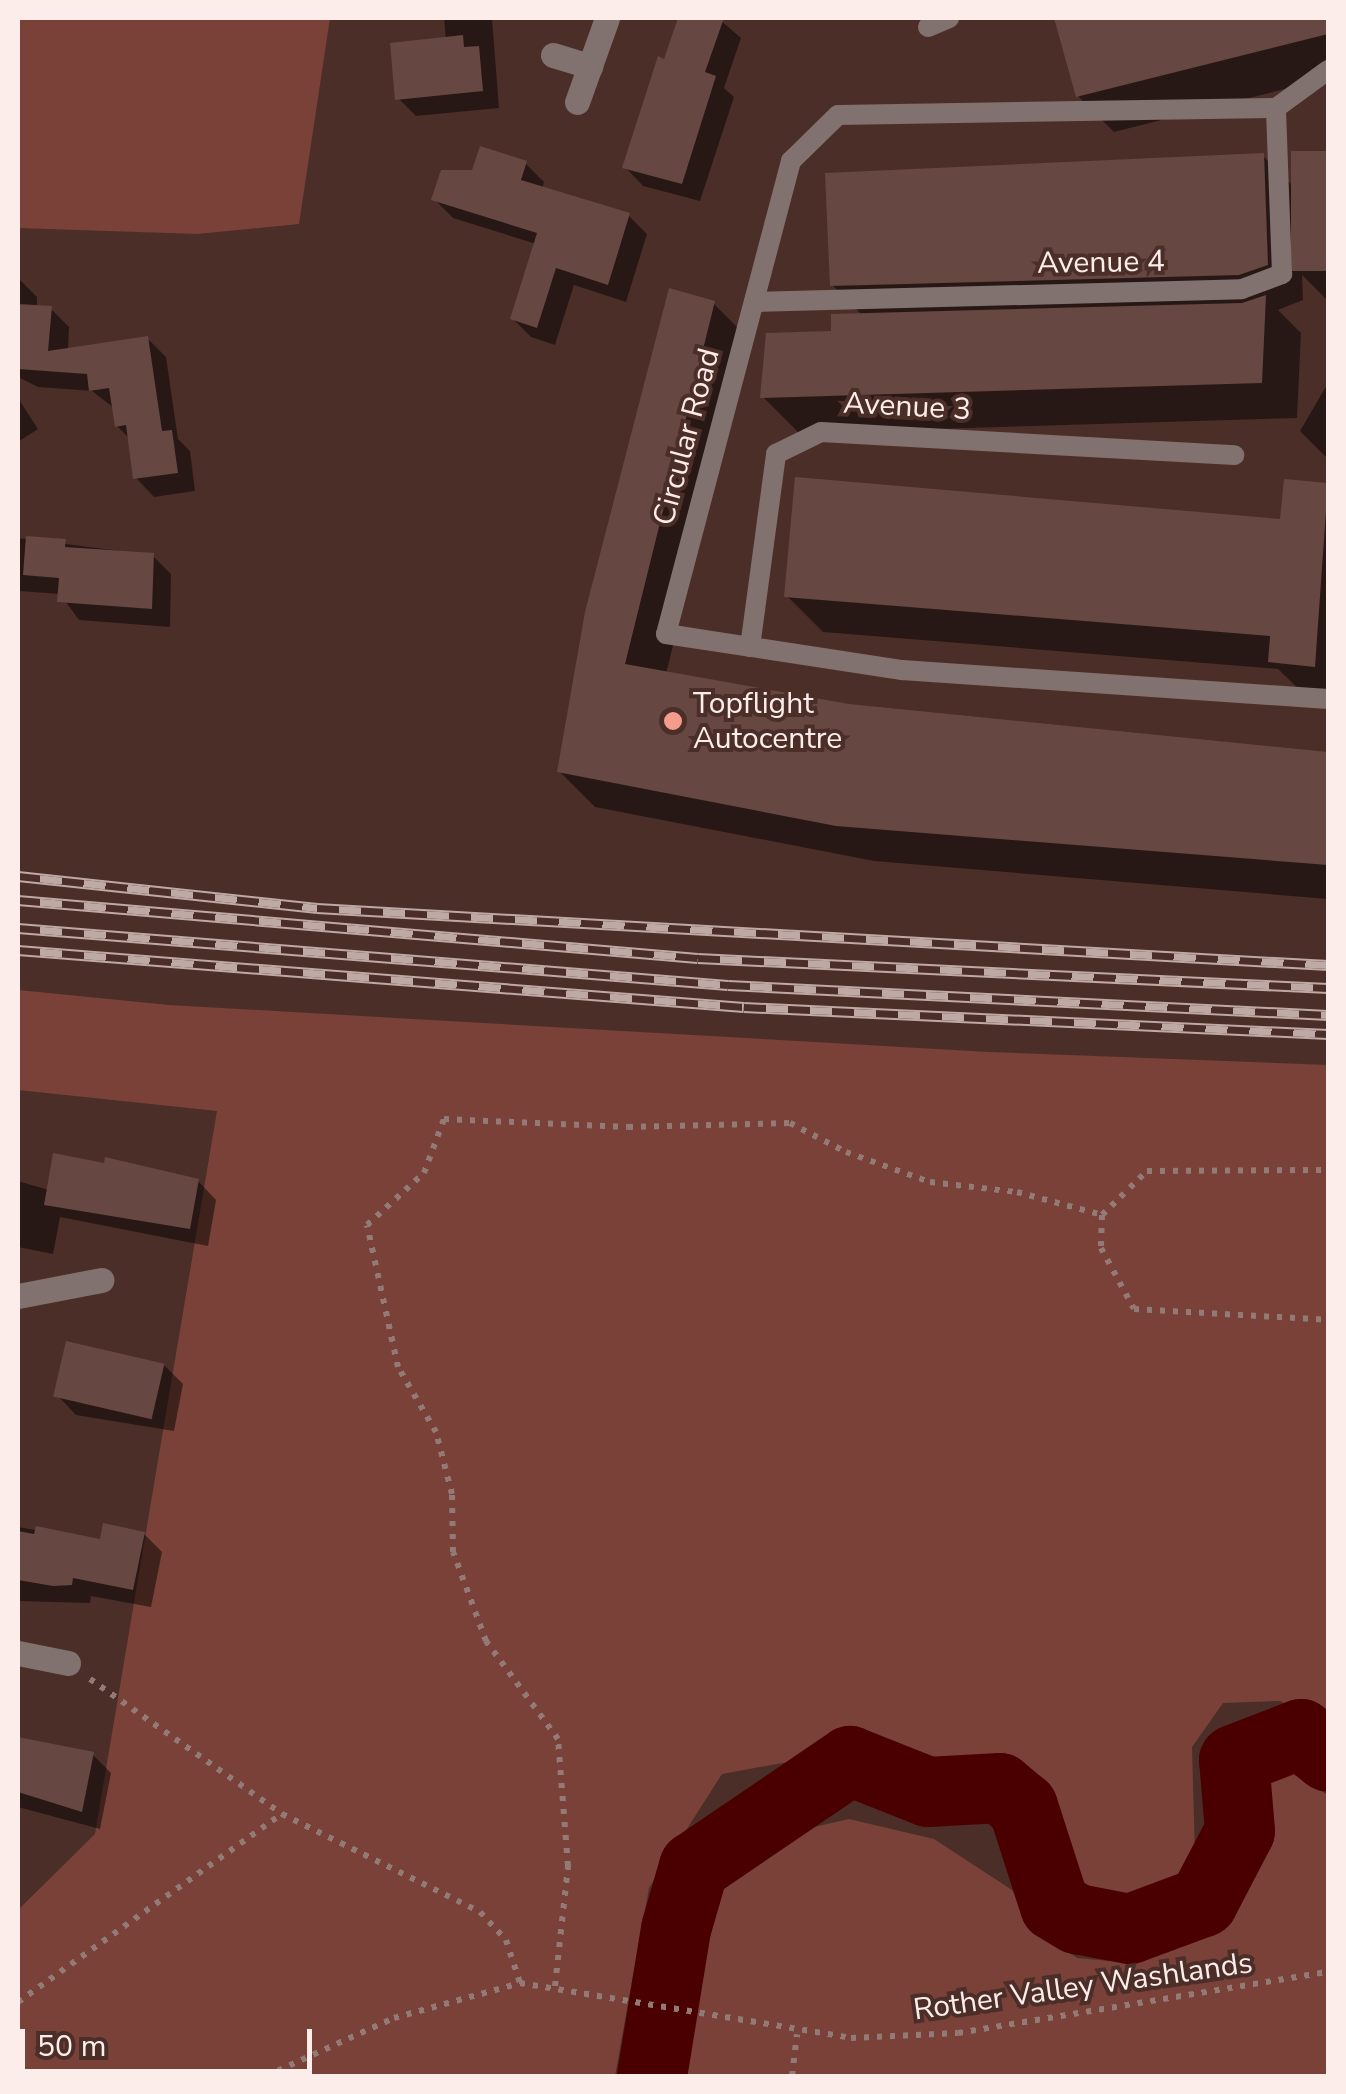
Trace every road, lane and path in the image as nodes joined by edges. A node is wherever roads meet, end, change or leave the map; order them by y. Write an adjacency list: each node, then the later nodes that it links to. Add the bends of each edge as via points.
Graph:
1 (606, 18): 5 (street)
2 (949, 18): 3 (lane)
3 (928, 27)
4 (553, 54): 5 (street)
5 (590, 66): 7 (street)
6 (1328, 70): 8 (lane)
7 (578, 102)
8 (1276, 108): 9 (lane, Circular Road, via 838,116 791,161); 9 (lane, Avenue 4, via 1282,274 1242,289)
9 (754, 302): 11 (lane, Circular Road, via 666,634)
10 (1234, 455): 11 (lane, Avenue 3, via 821,432 776,454)
11 (750, 647): 12 (lane, Circular Road, via 902,670)
12 (1328, 699)
13 (1328, 1170): 14 (path, via 1147,1171)
14 (1102, 1215): 17 (path, via 1101,1248 1134,1310); 23 (path, via 1017,1192 930,1182 790,1124 628,1127 444,1118 424,1173 368,1225 398,1366 436,1432 452,1494 453,1552 486,1641 558,1739 568,1866)
15 (101, 1280): 16 (street)
16 (18, 1296)
17 (1328, 1320)
18 (18, 1653): 19 (street)
19 (68, 1663): 20 (path)
20 (282, 1814): 22 (path, via 480,1912 506,1940); 24 (path)
21 (1328, 1972): 25 (path, Rother Valley Washlands, via 958,2033)
22 (520, 1983): 23 (path, Rother Valley Washlands); 26 (path, Rother Valley Washlands, via 394,2018)
23 (555, 1986): 25 (path, Rother Valley Washlands)
24 (18, 2002)
25 (797, 2034): 27 (path)
26 (266, 2076)
27 (792, 2076)

